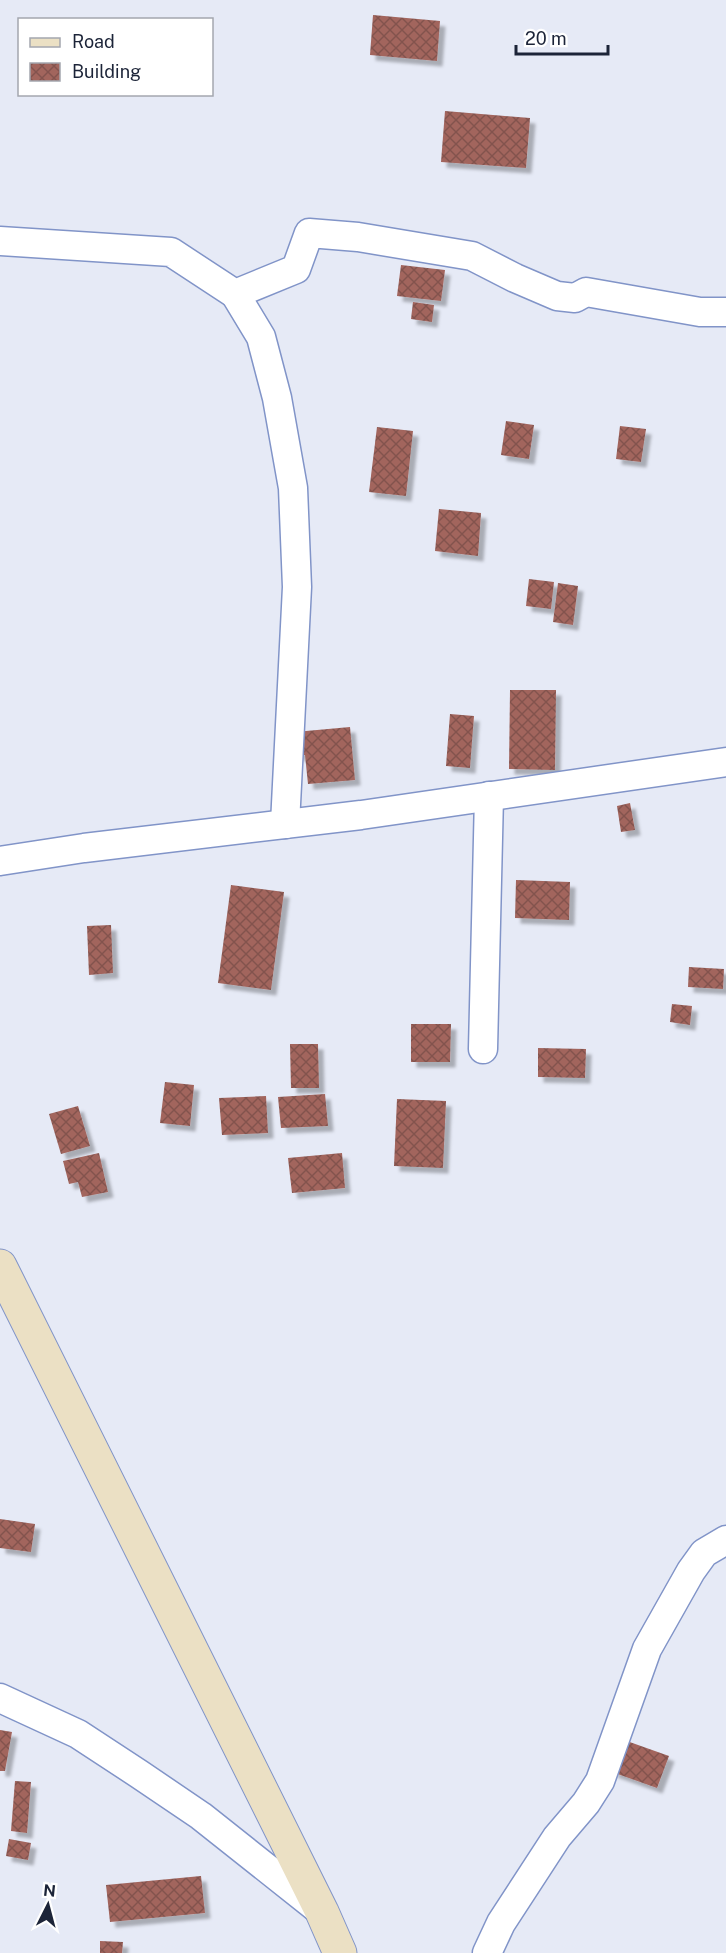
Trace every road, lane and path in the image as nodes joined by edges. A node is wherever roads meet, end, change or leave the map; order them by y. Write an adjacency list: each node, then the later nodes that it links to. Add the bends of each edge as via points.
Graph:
1 (0, 241): 2 (street, via 171,252)
2 (235, 294): 3 (street, via 296,269 309,233 472,256 556,296 575,298 586,292 700,312); 6 (street, via 261,337 277,398 293,488 297,587)
3 (726, 312)
4 (726, 762): 5 (street)
5 (489, 796): 6 (street); 8 (street)
6 (285, 824): 7 (street)
7 (0, 861)
8 (483, 1049)
9 (0, 1266): 12 (street)
10 (726, 1540): 14 (street, via 704,1553 691,1571 647,1649 600,1781 557,1837 501,1923)
11 (0, 1698): 12 (street, via 78,1734 148,1780 201,1816)
12 (322, 1912): 13 (street)
13 (340, 1953)
14 (487, 1953)

